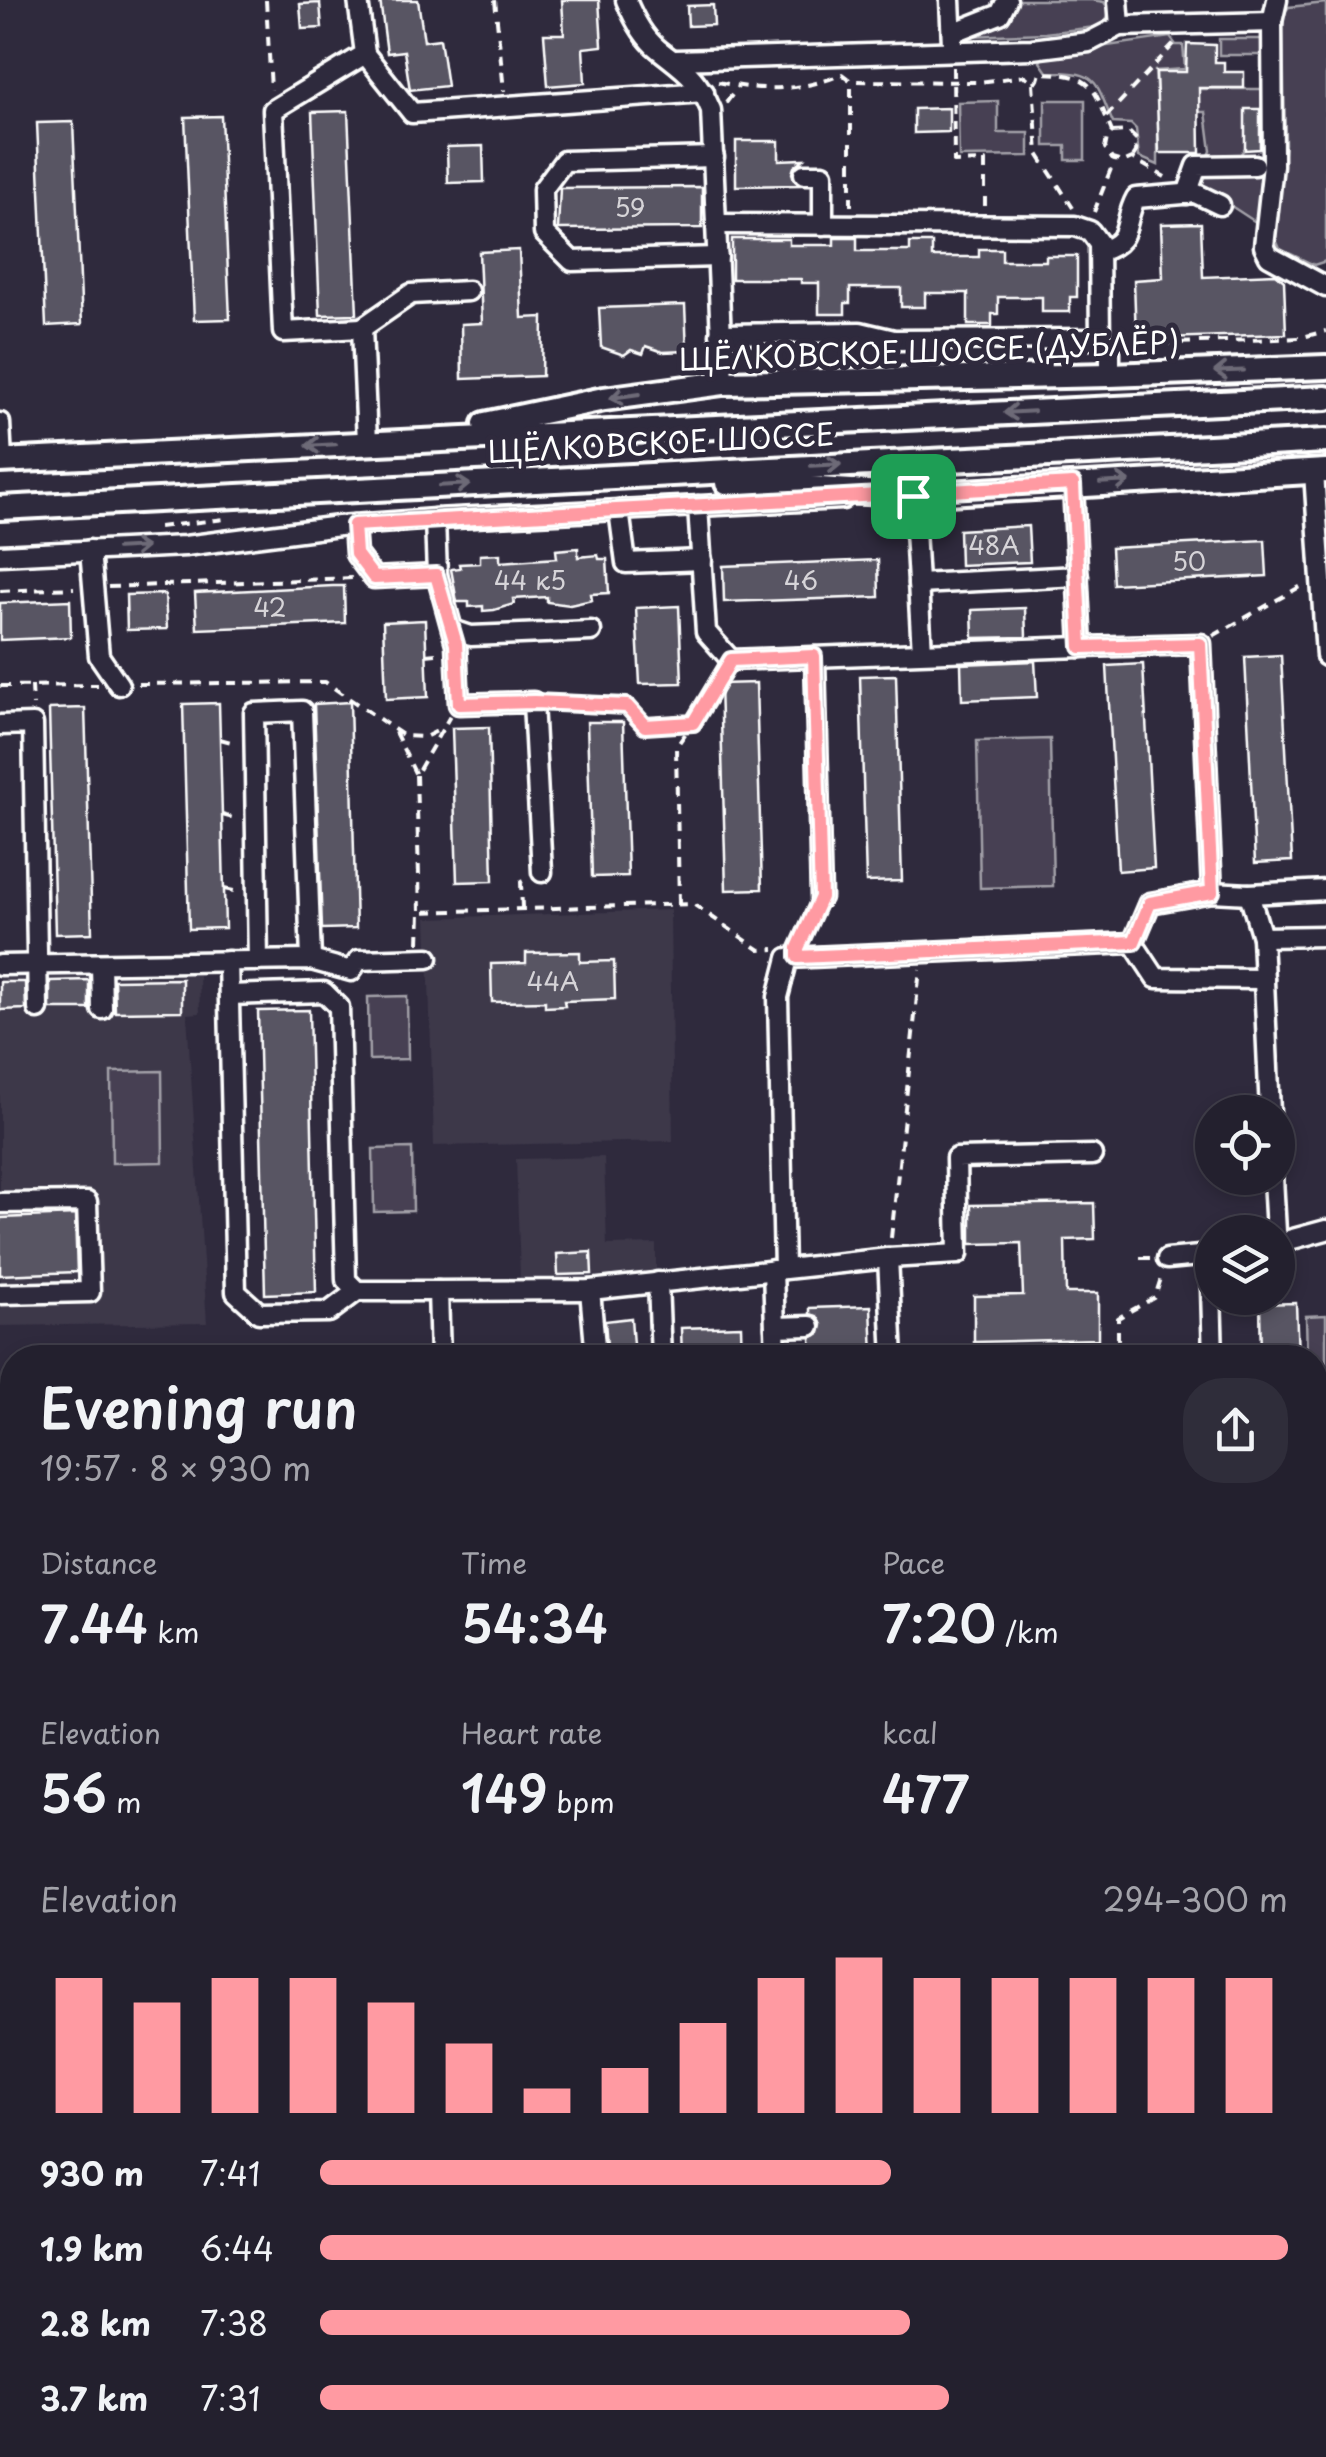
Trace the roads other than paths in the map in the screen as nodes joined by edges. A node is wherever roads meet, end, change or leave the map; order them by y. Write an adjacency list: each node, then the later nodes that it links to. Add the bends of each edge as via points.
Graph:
1 (358, 0): 10 (street)
2 (626, 0): 11 (street, via 656,48)
3 (950, 0): 9 (street)
4 (1007, 0): 9 (street, via 1000,14)
5 (1118, 0): 8 (street)
6 (1277, 0): 7 (street)
7 (1272, 22): 8 (street); 22 (street, via 1274,151 1264,246)
8 (1120, 26): 9 (street, via 1066,46)
9 (952, 42): 11 (street)
10 (365, 54): 12 (street, via 412,112); 24 (street, via 272,110 283,332)
11 (676, 60): 12 (street)
12 (701, 89): 13 (street, via 711,110)
13 (714, 156): 18 (street); 21 (street, via 564,161 543,189 544,233 572,261)
14 (1255, 164): 16 (street, via 1197,166)
15 (804, 174): 19 (street, via 823,174)
16 (1187, 191): 17 (street); 20 (street, via 1136,198 1122,239)
17 (1220, 205)
18 (717, 224): 19 (street); 21 (street)
19 (823, 226): 20 (street, via 1081,228)
20 (1100, 251): 26 (street)
21 (718, 256): 25 (street)
22 (1326, 287)
23 (468, 292): 24 (street, via 411,294)
24 (362, 328): 34 (street)
25 (720, 334): 26 (street); 29 (street)
26 (1105, 342): 28 (street)
27 (1326, 367): 28 (main road, ЩЁЛКОВСКОЕ ШОССЕ (ДУБЛЁР), one-way to 28)
28 (1110, 375): 29 (main road, ЩЁЛКОВСКОЕ ШОССЕ (ДУБЛЁР))
29 (723, 383): 32 (main road, ЩЁЛКОВСКОЕ ШОССЕ (ДУБЛЁР), one-way to 32, via 604,399)
30 (1326, 398): 32 (main road, ЩЁЛКОВСКОЕ ШОССЕ, one-way to 32)
31 (0, 423): 35 (street)
32 (418, 438): 34 (main road, ЩЁЛКОВСКОЕ ШОССЕ)
33 (1326, 441): 37 (main road, ЩЁЛКОВСКОЕ ШОССЕ, one-way to 33)
34 (368, 442): 35 (main road, ЩЁЛКОВСКОЕ ШОССЕ, one-way to 35)
35 (1, 460)
36 (1320, 471): 38 (main road, one-way to 36); 56 (street)
37 (624, 476): 39 (main road); 41 (main road, ЩЁЛКОВСКОЕ ШОССЕ, one-way to 37)
38 (1073, 484): 39 (main road); 49 (street)
39 (913, 496): 40 (street); 50 (street)
40 (698, 506): 42 (street); 47 (street)
41 (0, 508)
42 (619, 510): 43 (street); 47 (street, via 626,563)
43 (434, 520): 44 (street); 48 (street)
44 (354, 525): 45 (street, one-way to 44, via 186,546); 48 (street, via 356,554 374,578)
45 (90, 550): 46 (street); 57 (street, via 99,656)
46 (0, 554)
47 (702, 560): 55 (street, via 706,632 731,660)
48 (436, 575): 51 (street)
49 (1078, 576): 50 (street); 53 (street)
50 (918, 584): 54 (street)
51 (453, 630): 52 (street, via 471,636); 59 (street, via 459,704 534,702)
52 (591, 631)
53 (1081, 647): 54 (street); 61 (street, via 1200,644)
54 (922, 652): 55 (street)
55 (814, 656): 63 (street)
56 (1326, 656)
57 (119, 685)
58 (0, 725): 73 (street, via 33,724)
59 (542, 872)
60 (1326, 890): 62 (street)
61 (1212, 892): 62 (street); 66 (street, via 1150,903)
62 (1249, 894): 65 (street)
63 (821, 897)
64 (1326, 936): 65 (street)
65 (1262, 937): 74 (street)
66 (1134, 942): 74 (street, via 1156,978); 86 (street, via 788,958 778,998)
67 (424, 958): 68 (street, via 359,960 351,971)
68 (311, 960): 70 (street); 70 (street, via 302,711 254,713)
69 (228, 961): 70 (street); 71 (street); 75 (street)
70 (258, 961)
71 (101, 964): 73 (street); 77 (street)
72 (0, 965): 73 (street)
73 (36, 965): 76 (street)
74 (1264, 980): 78 (street)
75 (229, 995): 90 (street, via 324,992 340,1007 346,1280); 90 (street, via 236,1292 259,1314 329,1312)
76 (38, 1009)
77 (102, 1009)
78 (1269, 1095)
79 (1092, 1155): 84 (street, via 956,1158 958,1254)
80 (0, 1202): 91 (street, via 87,1202 90,1292)
81 (1326, 1230): 82 (street)
82 (1295, 1238)
83 (1195, 1256): 85 (street)
84 (888, 1258): 86 (street); 99 (street)
85 (1167, 1258)
86 (778, 1270): 87 (street); 94 (street)
87 (658, 1282): 89 (street); 97 (street)
88 (438, 1290): 89 (street); 90 (street); 95 (street)
89 (590, 1290): 96 (street)
90 (357, 1291)
91 (0, 1294)
92 (1212, 1315): 100 (street)
93 (810, 1326): 94 (street)
94 (775, 1328): 98 (street)
95 (440, 1345)
96 (595, 1345)
97 (660, 1345)
98 (776, 1345)
99 (892, 1345)
100 (1213, 1345)

